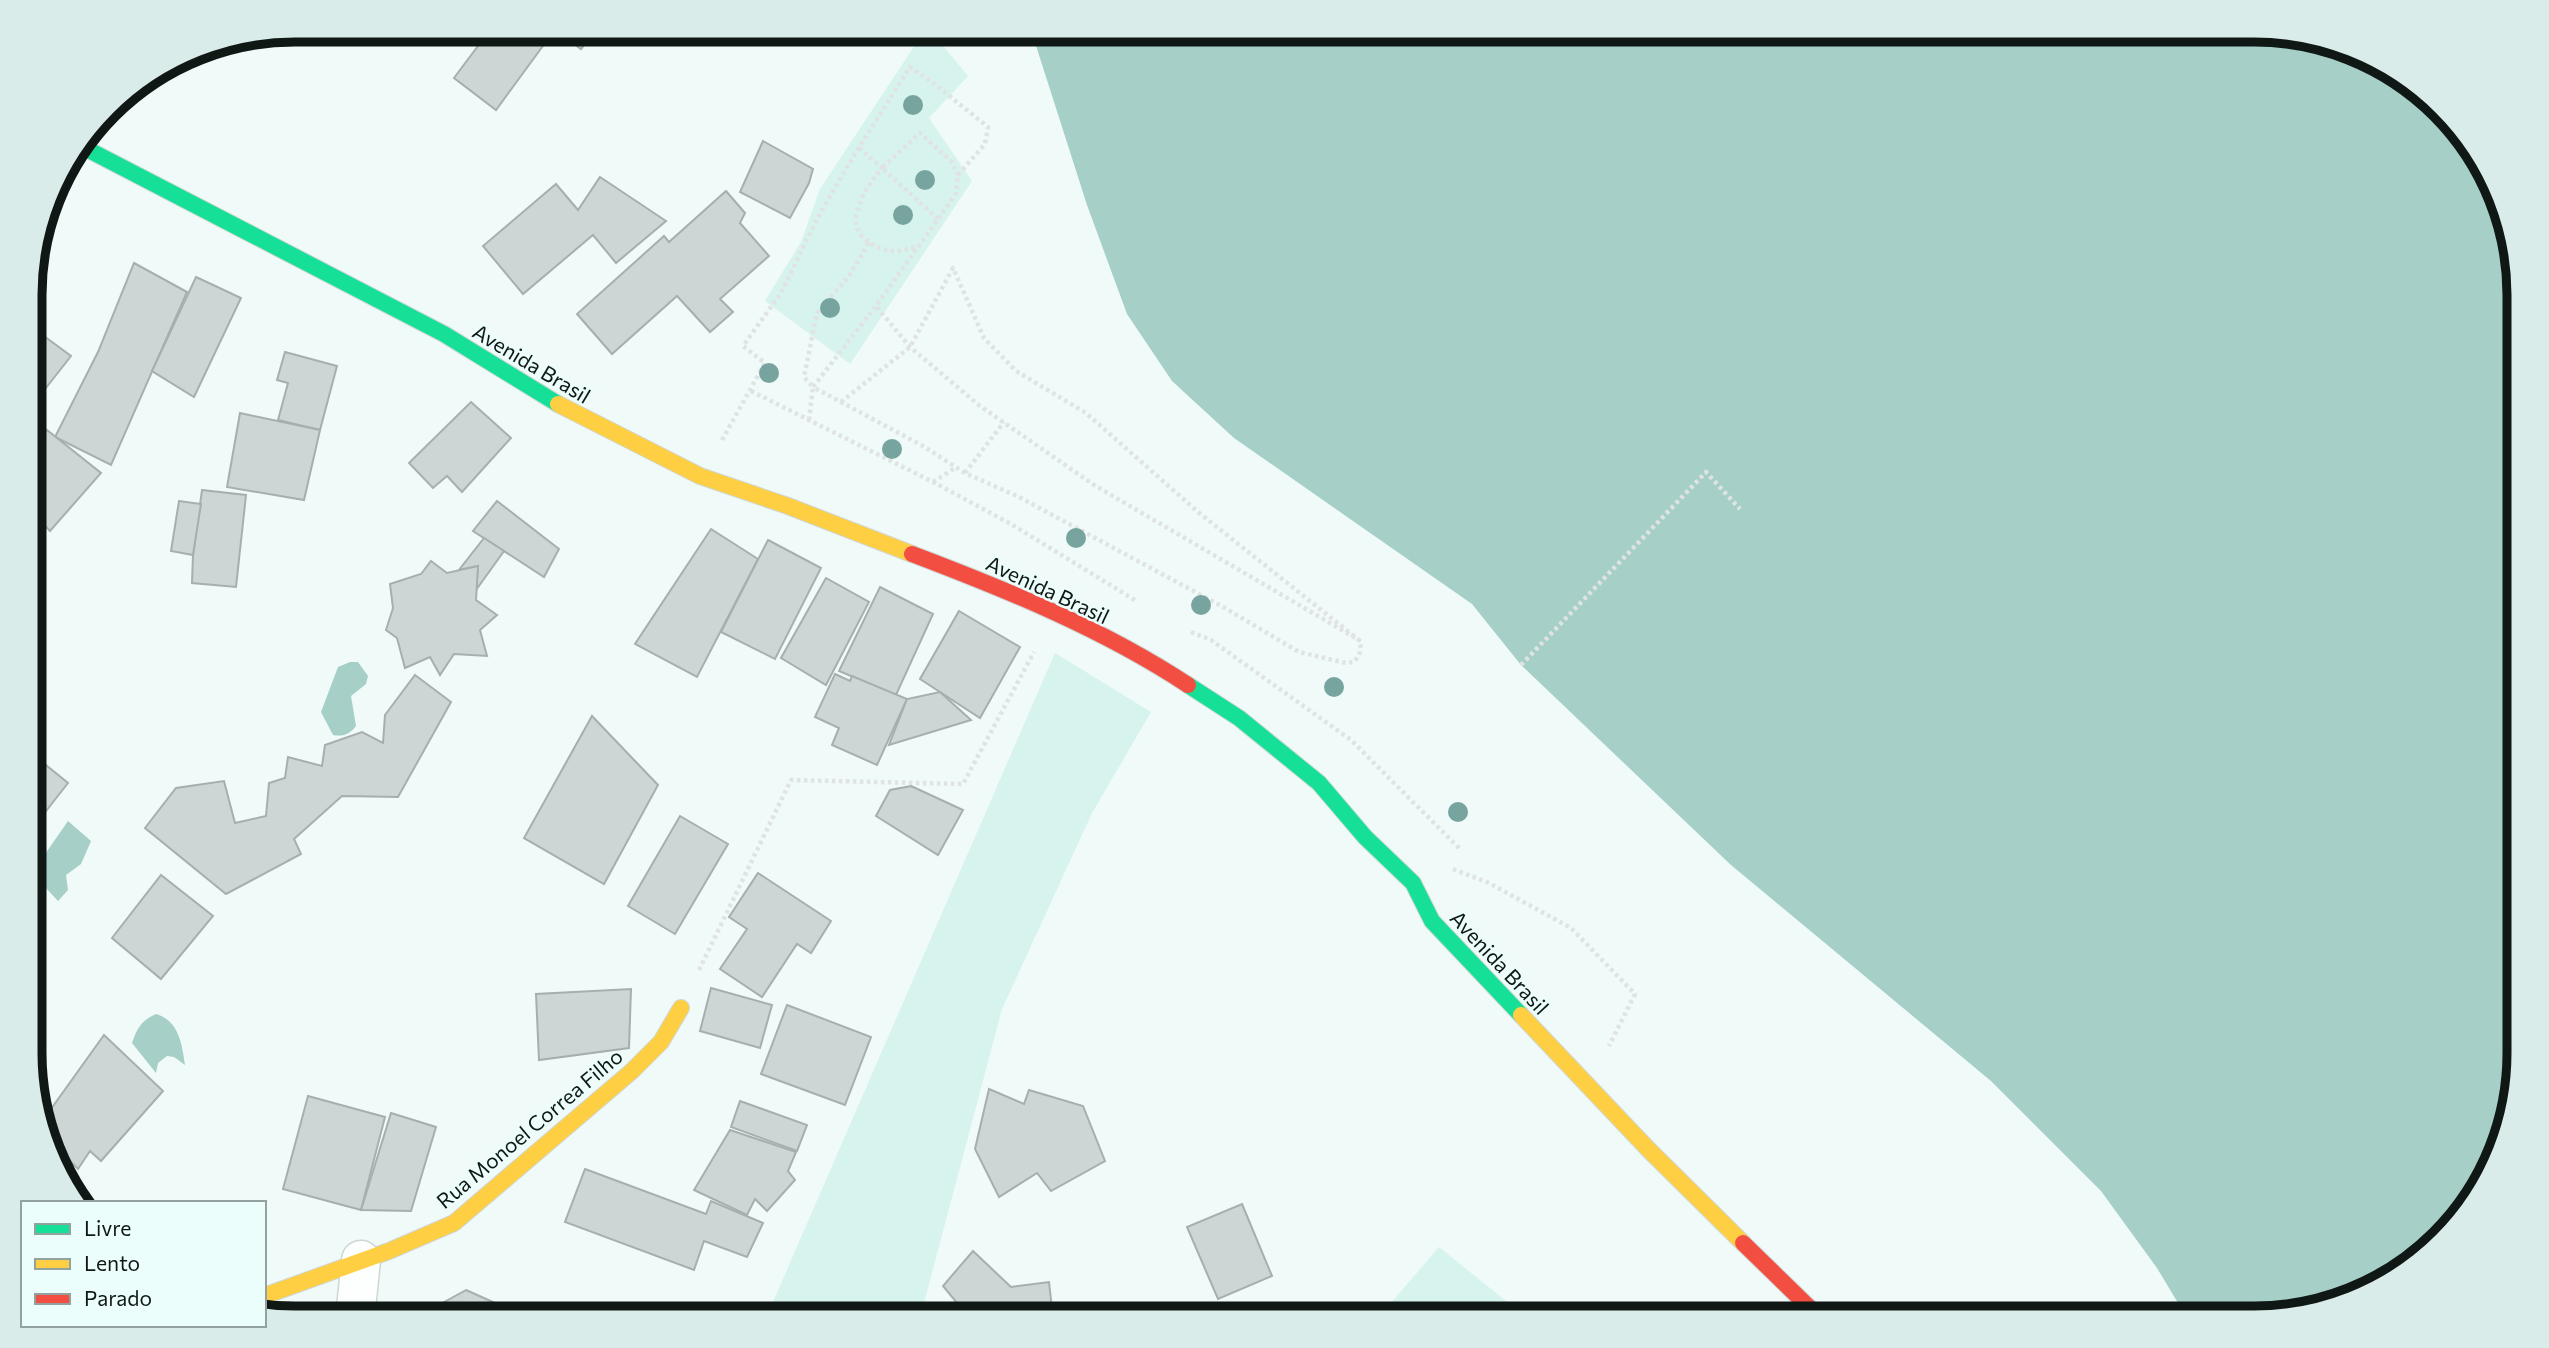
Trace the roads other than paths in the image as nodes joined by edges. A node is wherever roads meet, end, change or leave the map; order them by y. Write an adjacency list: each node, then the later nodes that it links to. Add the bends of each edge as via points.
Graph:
1 (88, 150): 6 (main road, Avenida Brasil, via 444,334 562,407 700,476 1009,591 1146,657 1239,718 1320,783 1365,837 1413,883 1432,921 1649,1150)
2 (681, 1008): 3 (main road, Rua Monoel Correa Filho, via 661,1042 632,1071 454,1223)
3 (361, 1260): 4 (main road, Rua Monoel Correa Filho); 5 (street)
4 (266, 1295)
5 (356, 1306)
6 (1807, 1306)

